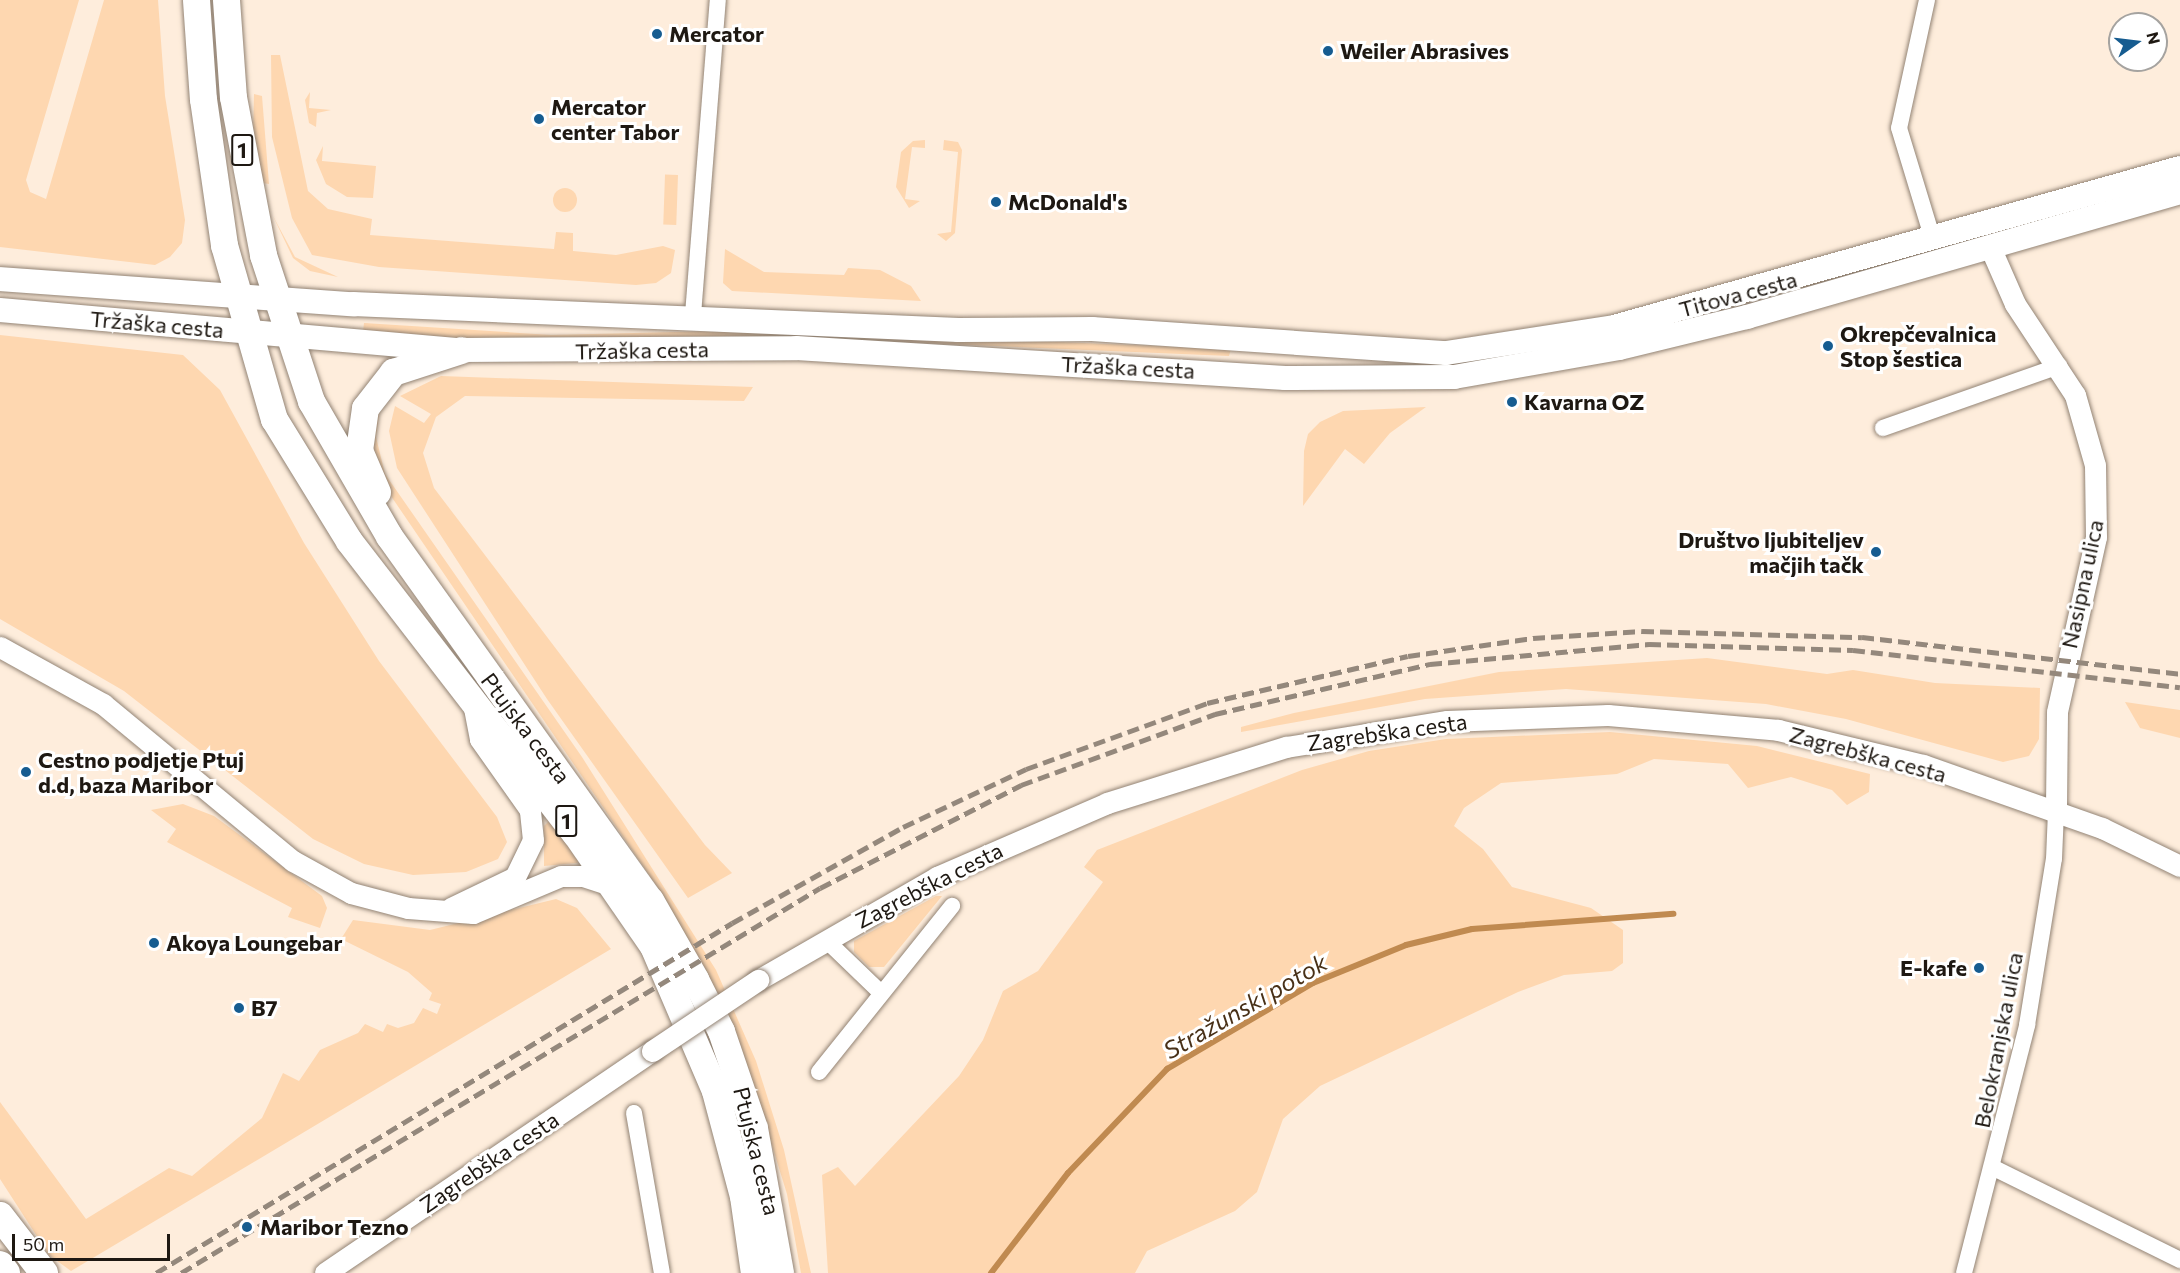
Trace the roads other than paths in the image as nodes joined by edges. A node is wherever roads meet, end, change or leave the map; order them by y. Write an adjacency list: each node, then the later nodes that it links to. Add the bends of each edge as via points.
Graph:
1 (196, 0): 10 (main road, 1, via 203,99)
2 (226, 0): 11 (main road, 1, via 233,97)
3 (718, 0): 13 (street, Tržaška cesta)
4 (1927, 0): 7 (street, via 1899,128)
5 (2180, 168): 7 (main road, Titova cesta)
6 (2180, 192): 8 (main road, Titova cesta)
7 (1933, 240): 16 (main road, Titova cesta, via 1614,327 1503,347 1446,352)
8 (1990, 247): 18 (street, Nasipna ulica, via 2015,304); 19 (main road, Titova cesta, via 1747,317 1516,368 1377,381)
9 (0, 279): 10 (main road, Tržaška cesta)
10 (235, 294): 11 (main road, Tržaška cesta); 14 (main road, 1)
11 (274, 297): 13 (main road, Tržaška cesta); 15 (main road, Ptujska cesta / 1)
12 (0, 310): 14 (main road, Tržaška cesta)
13 (693, 315): 16 (main road, Tržaška cesta, via 958,330 1092,329)
14 (247, 332): 15 (main road, Tržaška cesta); 23 (main road, Ptujska cesta / 1, via 268,402 299,466)
15 (288, 336): 17 (main road, Tržaška cesta); 21 (main road, Ptujska cesta / 1, via 321,423)
16 (1284, 345)
17 (461, 350): 19 (main road, Tržaška cesta, via 796,348); 21 (main road, via 393,372 365,408 359,450 385,511)
18 (2059, 366): 20 (street); 24 (street, Nasipna ulica, via 2085,416 2098,500 2096,537 2060,686)
19 (1285, 378)
20 (1883, 428)
21 (389, 536): 42 (main road, Ptujska cesta / 1, via 650,900 695,979 721,1031 754,1128)
22 (0, 647): 28 (street, via 103,704 293,861 351,893 408,908)
23 (474, 707): 26 (main road, Ptujska cesta / 1); 28 (street, Ptujska cesta, via 480,739 530,810 533,840 515,877)
24 (2056, 811): 25 (street); 29 (street, Zagrebška cesta, via 1923,765 1778,730 1608,715 1447,721 1286,747 1107,803 937,877); 33 (street, Belokranjska ulica, via 2054,860 2027,1025)
25 (2180, 866)
26 (614, 886): 28 (street, via 584,876 561,876 495,907 473,913); 41 (main road, Ptujska cesta / 1, via 676,989 715,1091 743,1196)
27 (952, 906): 30 (street)
28 (451, 908)
29 (826, 940): 30 (street); 39 (street, Zagrebška cesta, bridge, via 758,980)
30 (880, 992): 31 (street)
31 (819, 1072)
32 (634, 1113): 40 (street)
33 (1994, 1168): 35 (street); 43 (street, Belokranjska ulica)
34 (0, 1216): 38 (highway)
35 (2180, 1260)
36 (0, 1265): 37 (highway)
37 (6, 1273)
38 (44, 1273)
39 (325, 1273)
40 (662, 1273)
41 (754, 1273)
42 (780, 1273)
43 (1964, 1273)

